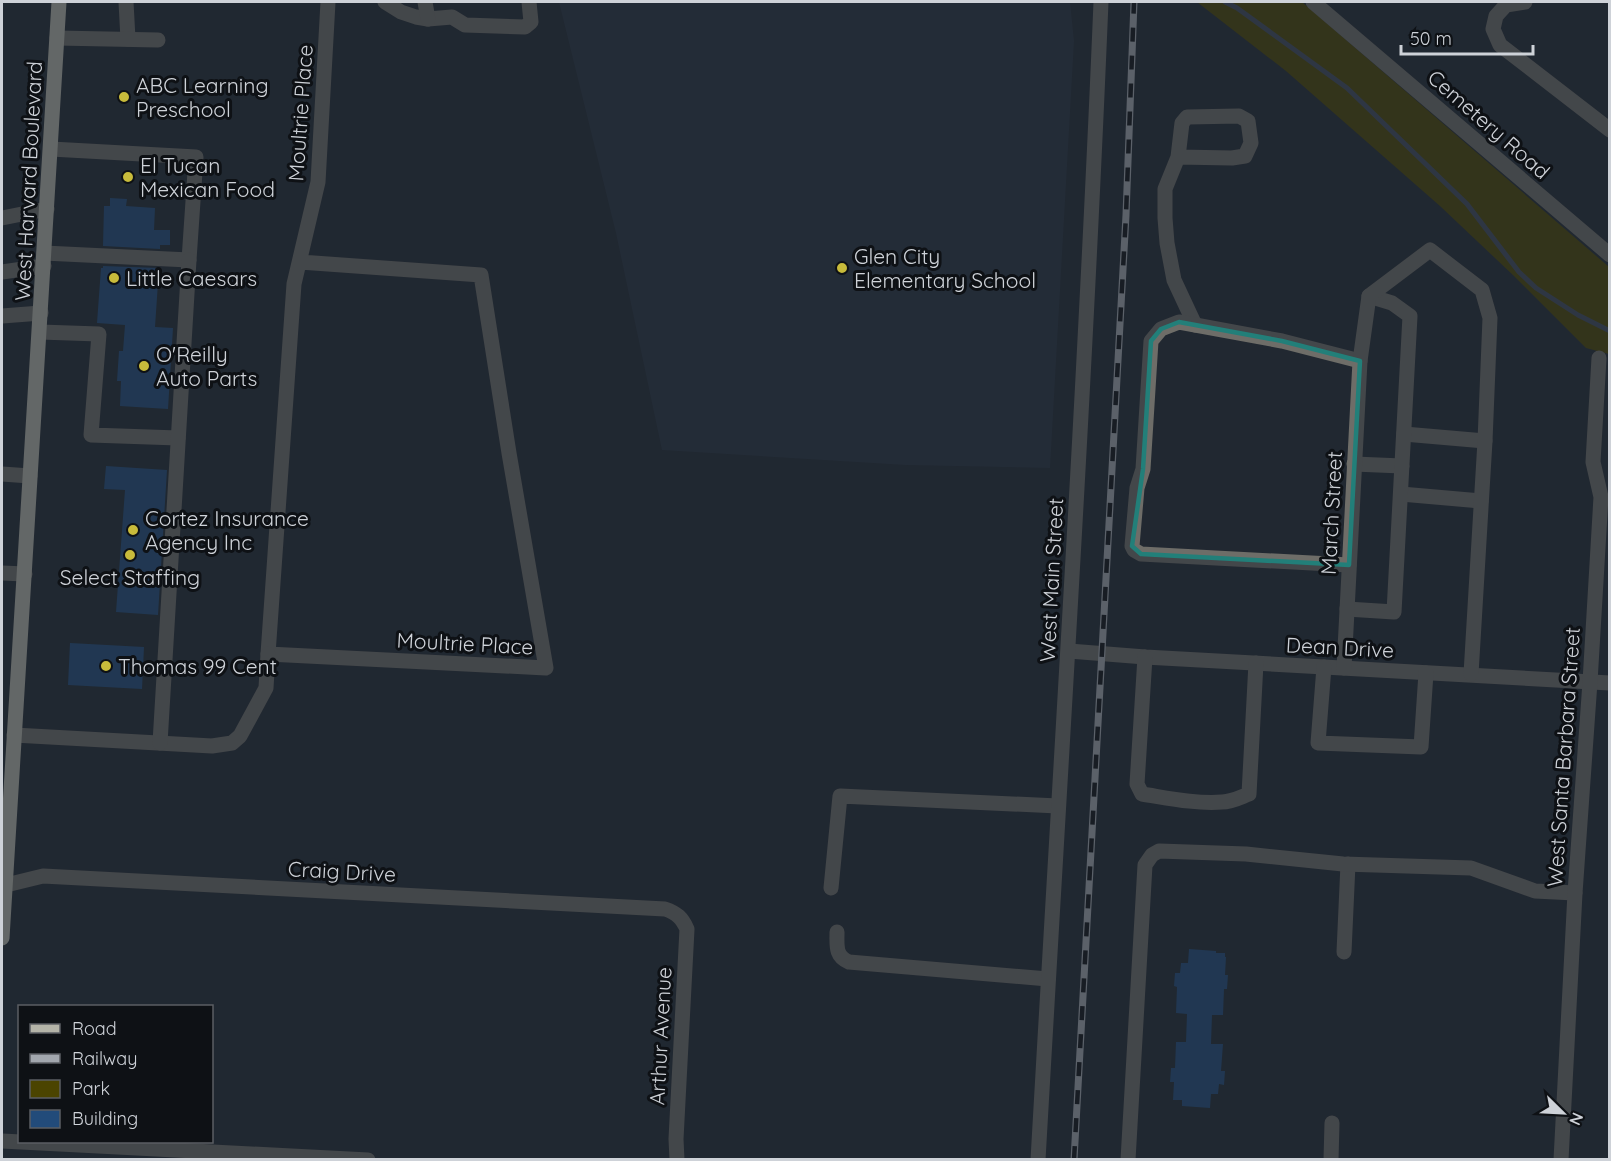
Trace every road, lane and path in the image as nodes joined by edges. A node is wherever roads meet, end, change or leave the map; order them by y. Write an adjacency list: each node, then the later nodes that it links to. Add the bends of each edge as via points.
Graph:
1 (59, 2): 11 (main road, West Harvard Boulevard)
2 (126, 2): 12 (street)
3 (328, 2): 22 (street, Moultrie Place, via 318,182)
4 (385, 2): 10 (street, via 401,12)
5 (425, 2): 10 (street)
6 (529, 2): 10 (street, via 531,22 525,27 465,25 452,17)
7 (1101, 2): 44 (street, West Main Street)
8 (1314, 2): 19 (street, Cemetery Road)
9 (1525, 2): 14 (street, via 1506,5 1496,16 1493,29 1500,45)
10 (428, 19)
11 (57, 38): 12 (street); 15 (main road, West Harvard Boulevard)
12 (128, 39): 13 (street)
13 (158, 40)
14 (1610, 130)
15 (51, 149): 17 (main road, West Harvard Boulevard); 21 (street, via 196,157)
16 (1178, 157): 16 (street, via 1182,123 1187,117 1239,116 1248,121 1251,143 1245,156); 27 (street, via 1166,189 1166,234 1174,280)
17 (47, 209): 18 (street); 20 (main road, West Harvard Boulevard)
18 (2, 218)
19 (1610, 255)
20 (44, 259): 21 (street); 23 (street); 25 (main road, West Harvard Boulevard)
21 (189, 260): 32 (street)
22 (300, 262): 45 (street, Moultrie Place, via 294,284); 45 (street, Moultrie Place, via 481,275 546,668)
23 (2, 272)
24 (1370, 296): 30 (street, March Street); 31 (street, via 1392,303 1410,316); 33 (street, via 1430,250 1482,290 1490,318)
25 (41, 313): 26 (street); 28 (main road, West Harvard Boulevard)
26 (2, 316)
27 (1195, 325): 30 (street); 40 (street, via 1179,322 1161,329 1151,341 1134,550 1141,554)
28 (40, 332): 32 (street, via 99,334 92,435); 37 (main road, West Harvard Boulevard)
29 (1599, 358): 52 (street, West Santa Barbara Street, via 1593,462 1601,497)
30 (1360, 361): 34 (street, March Street)
31 (1404, 434): 33 (street); 35 (street)
32 (178, 438): 55 (street)
33 (1485, 441): 39 (street)
34 (1354, 464): 35 (street); 40 (street, March Street)
35 (1402, 466): 38 (street)
36 (2, 474): 37 (street)
37 (30, 476): 42 (main road, West Harvard Boulevard)
38 (1401, 494): 39 (street); 43 (street, via 1394,612)
39 (1481, 501): 51 (street)
40 (1349, 565): 43 (street, March Street)
41 (2, 573): 42 (street)
42 (25, 574): 54 (main road, West Harvard Boulevard)
43 (1347, 609): 49 (street, March Street)
44 (1069, 651): 46 (street, Dean Drive); 56 (street, West Main Street)
45 (268, 654): 55 (street, via 266,688 240,736 232,743)
46 (1146, 657): 47 (street, Dean Drive); 47 (street, via 1137,784 1142,794 1223,802 1249,794)
47 (1256, 663): 48 (street, Dean Drive)
48 (1324, 667): 49 (street, Dean Drive); 50 (street, via 1318,743 1327,744 1421,747)
49 (1344, 668): 50 (street, Dean Drive)
50 (1426, 673): 51 (street, Dean Drive)
51 (1471, 674): 52 (street, Dean Drive)
52 (1590, 682): 53 (street, Dean Drive); 60 (street, West Santa Barbara Street)
53 (1610, 683)
54 (14, 735): 55 (street); 58 (main road, West Harvard Boulevard)
55 (159, 742)
56 (1058, 806): 59 (street, via 840,796); 65 (street, West Main Street)
57 (1348, 864): 60 (street, via 1471,868 1535,891); 64 (street); 73 (street, via 1159,850 1152,855 1145,865)
58 (3, 885): 61 (street, Craig Drive, via 44,876 666,909); 63 (main road, West Harvard Boulevard)
59 (831, 888)
60 (1575, 893): 75 (street, West Santa Barbara Street)
61 (680, 916): 71 (street, Arthur Avenue, via 687,929)
62 (837, 932): 65 (street, via 837,951 849,962)
63 (2, 938)
64 (1344, 952)
65 (1048, 980): 72 (street, West Main Street)
66 (1332, 1123): 74 (street)
67 (2, 1142): 68 (street)
68 (18, 1143)
69 (22, 1143): 70 (street)
70 (368, 1160)
71 (677, 1160)
72 (1038, 1160)
73 (1128, 1160)
74 (1331, 1160)
75 (1561, 1160)

